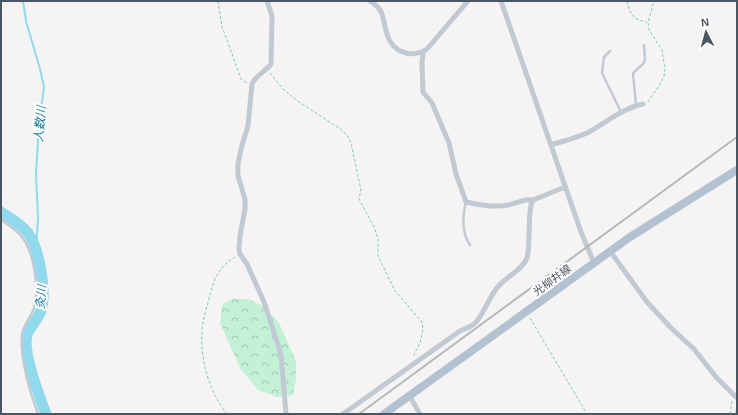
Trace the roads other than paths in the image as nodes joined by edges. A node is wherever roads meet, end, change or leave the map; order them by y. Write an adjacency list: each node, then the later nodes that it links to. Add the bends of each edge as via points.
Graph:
1 (267, 1): 23 (street, via 272,16 271,64 252,84 248,126 238,164 238,176 246,209 240,236 240,254 264,302 281,355)
2 (370, 1): 7 (street, via 379,8 389,41 395,48 408,54)
3 (468, 1): 7 (street)
4 (501, 1): 11 (street)
5 (644, 45): 9 (lane, via 645,60 633,73)
6 (610, 51): 10 (lane, via 604,57 602,73)
7 (423, 52): 15 (street, via 423,92 432,104 449,143)
8 (643, 104): 9 (street)
9 (636, 105): 10 (street)
10 (621, 112): 11 (street, via 588,132)
11 (551, 145): 13 (street)
12 (737, 170): 18 (main road, 光柳井線)
13 (565, 187): 14 (street); 19 (street)
14 (533, 200): 15 (street, via 500,206); 24 (street, via 530,204 526,260 498,286 476,323 460,330)
15 (466, 202): 17 (lane, via 464,232)
16 (1, 220): 22 (lane, via 23,237 35,277 34,308 22,333 21,347)
17 (470, 245)
18 (610, 251): 19 (main road, 光柳井線); 21 (street, via 647,302)
19 (594, 263): 20 (main road, 光柳井線)
20 (409, 395): 25 (main road, 光柳井線); 26 (street)
21 (736, 396)
22 (38, 414)
23 (286, 414)
24 (343, 414)
25 (384, 414)
26 (420, 414)

